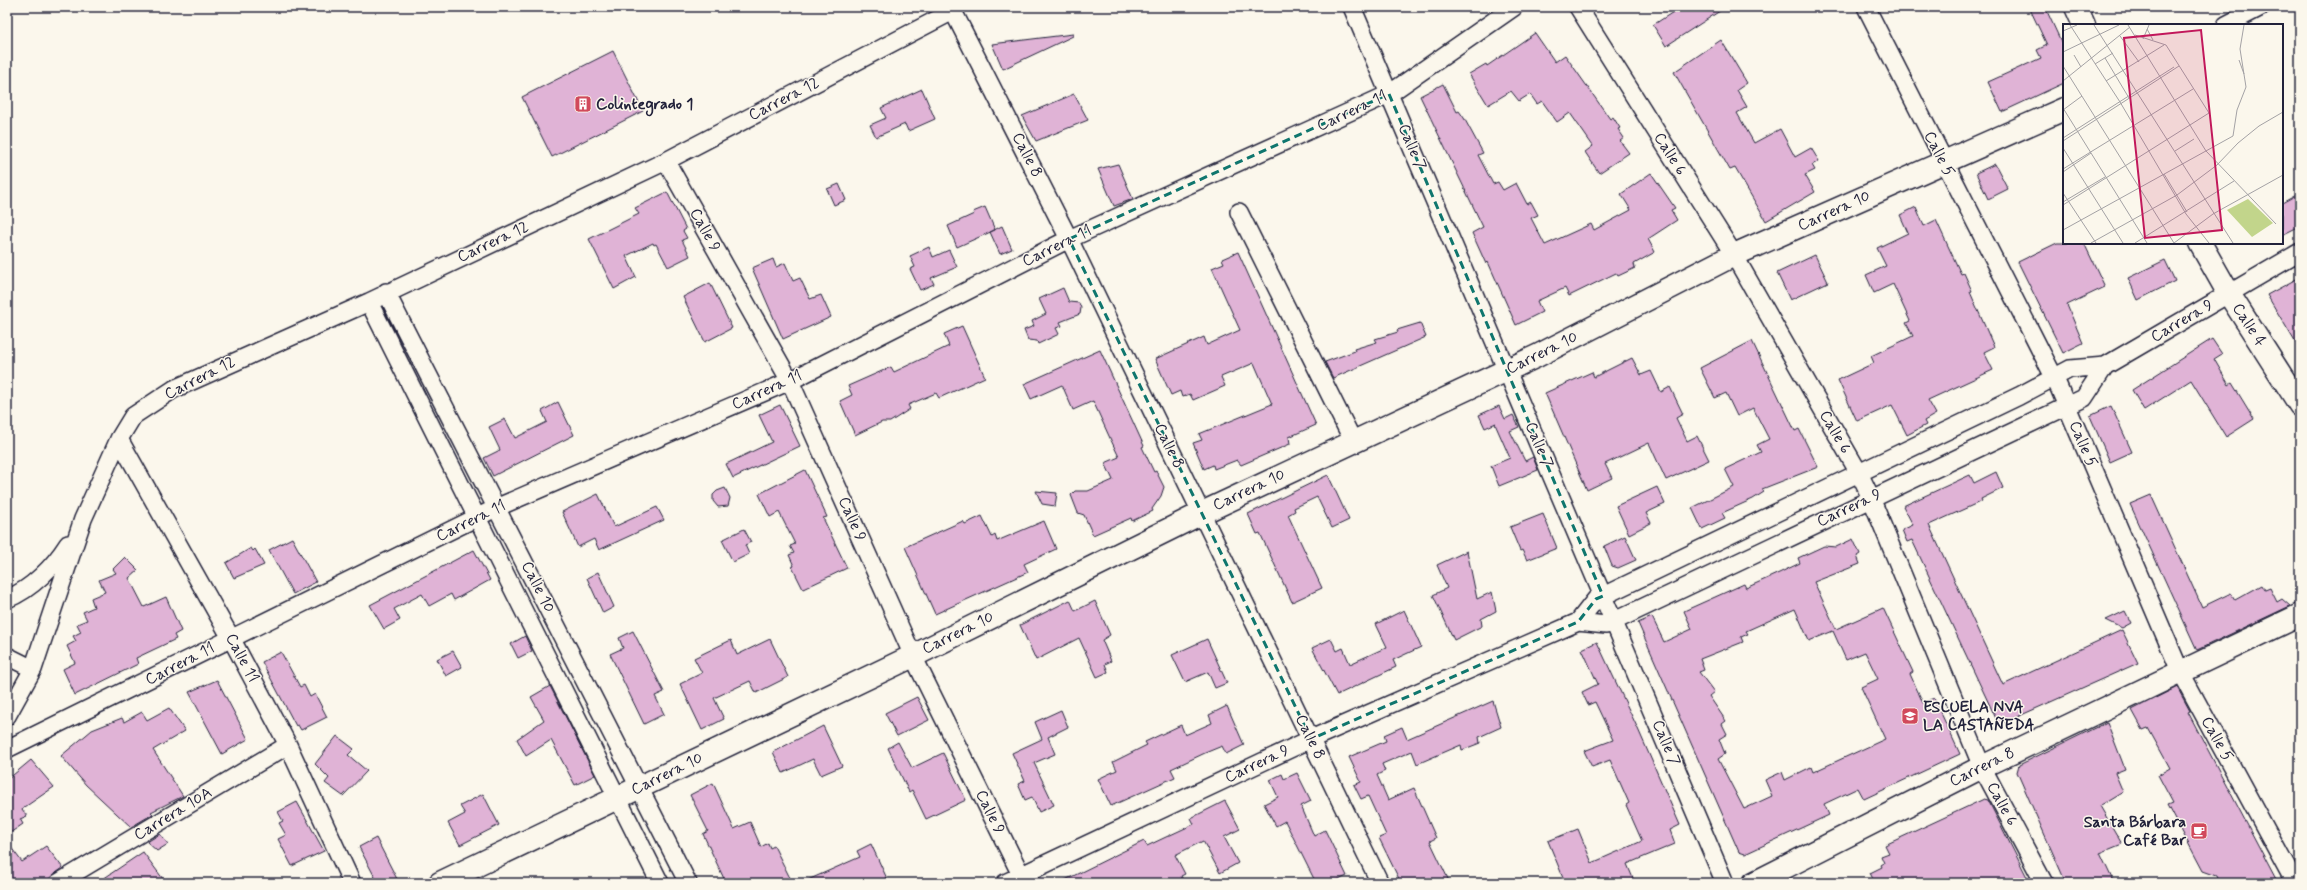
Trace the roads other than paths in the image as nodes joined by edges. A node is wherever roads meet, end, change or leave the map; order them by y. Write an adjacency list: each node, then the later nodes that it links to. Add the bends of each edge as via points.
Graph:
1 (1352, 7): 10 (street, Calle 7)
2 (1514, 7): 10 (street, Carrera 11)
3 (1578, 7): 18 (street, Calle 6)
4 (1866, 7): 13 (street, Calle 5)
5 (2076, 7): 8 (street)
6 (2260, 7): 9 (street)
7 (954, 11): 12 (street, Carrera 12); 15 (street, Calle 8)
8 (2084, 24)
9 (2228, 24)
10 (1389, 94): 15 (street, Carrera 11); 23 (street, Calle 7)
11 (2063, 109): 13 (street, Carrera 10)
12 (666, 161): 19 (street, Carrera 12); 25 (street, Calle 9)
13 (1944, 162): 18 (street, Carrera 10); 24 (street, Calle 5)
14 (1239, 212): 29 (street)
15 (1070, 239): 25 (street, Carrera 11); 33 (street, Calle 8)
16 (2201, 244): 20 (street, Calle 4)
17 (2300, 252): 20 (street, Carrera 9)
18 (1734, 255): 23 (street, Carrera 10); 30 (street, Calle 6)
19 (386, 292): 21 (street, Carrera 12); 32 (street, Calle 10)
20 (2229, 294): 22 (street, Carrera 9); 26 (street, Calle 4)
21 (369, 302): 28 (street, Carrera 12, via 174,388 133,416); 34 (street, Calle 10)
22 (2105, 366): 24 (street, Carrera 9, via 2070,369); 27 (street, Carrera 9, via 2084,398)
23 (1507, 370): 29 (street, Carrera 10); 36 (street, Calle 7)
24 (2054, 377): 27 (street, Calle 5); 30 (street, Carrera 9)
25 (790, 381): 32 (street, Carrera 11); 43 (street, Calle 9)
26 (2300, 405)
27 (2067, 406): 31 (street, Carrera 9); 45 (street, Calle 5)
28 (119, 439): 35 (street, Carrera 12); 41 (street, Calle 11)
29 (1353, 441): 33 (street, Carrera 10)
30 (1859, 473): 31 (street, Calle 6); 36 (street, Carrera 9)
31 (1871, 498): 39 (street, Carrera 9); 50 (street, Calle 6)
32 (498, 507): 34 (street, Carrera 11); 51 (street, Calle 10)
33 (1202, 513): 43 (street, Carrera 10); 47 (street, Calle 8)
34 (479, 517): 41 (street, Carrera 11); 52 (street, Calle 10)
35 (83, 519): 37 (street, Carrera 12, via 57,562 19,594); 44 (street, Carrera 12)
36 (1603, 596): 39 (street, Calle 7); 40 (street, Carrera 9, via 1596,599)
37 (7, 599)
38 (2300, 615): 45 (street, Carrera 8)
39 (1614, 621): 40 (street, Carrera 9, via 1606,625); 61 (street, Calle 7)
40 (1578, 622): 47 (street, Carrera 9)
41 (231, 638): 48 (street, Calle 11); 49 (street, Carrera 11)
42 (7, 656): 44 (street)
43 (913, 656): 51 (street, Carrera 10); 53 (street, Calle 9)
44 (34, 669): 46 (street, Carrera 12)
45 (2180, 672): 50 (street, Carrera 8); 64 (street, Calle 5)
46 (7, 716)
47 (1311, 739): 53 (street, Carrera 9); 60 (street, Calle 8)
48 (288, 745): 54 (street, Carrera 10A); 55 (street, Calle 11)
49 (7, 749)
50 (1982, 767): 62 (street, Carrera 8); 63 (street, Calle 6)
51 (639, 787): 52 (street, Carrera 10); 58 (street, Calle 10)
52 (618, 798): 56 (street, Carrera 10); 57 (street, Calle 10)
53 (1023, 879): 59 (street, Carrera 9)
54 (58, 883)
55 (352, 883)
56 (440, 883)
57 (660, 883)
58 (688, 883)
59 (1005, 883)
60 (1380, 883)
61 (1725, 883)
62 (1754, 883)
63 (2044, 883)
64 (2295, 883)

